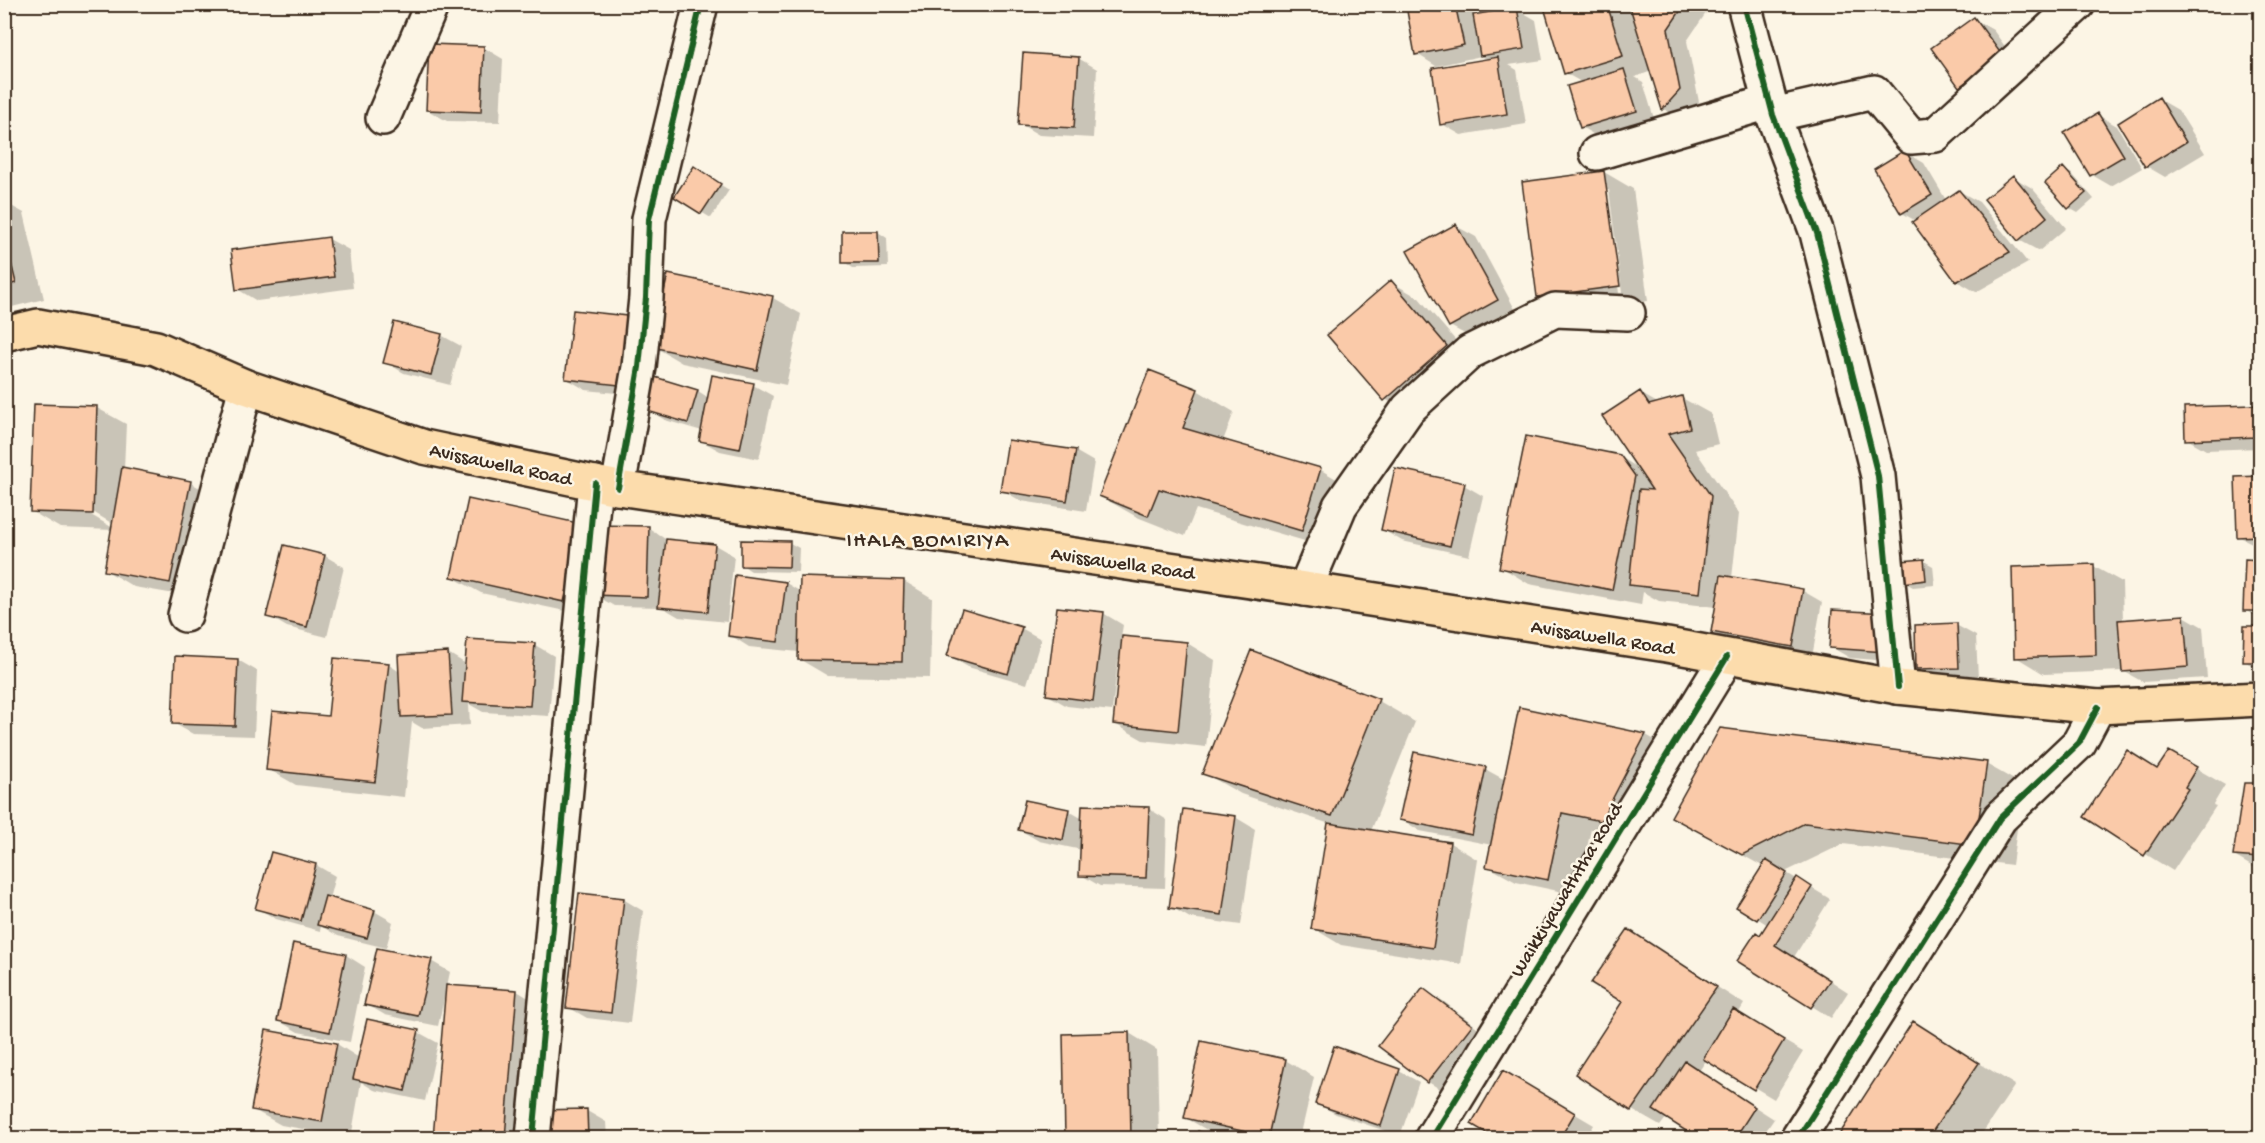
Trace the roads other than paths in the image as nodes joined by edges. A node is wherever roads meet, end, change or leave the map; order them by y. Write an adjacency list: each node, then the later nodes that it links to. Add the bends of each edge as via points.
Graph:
1 (432, 4): 6 (street)
2 (701, 4): 11 (street, via 649,219 639,367)
3 (1744, 4): 5 (street)
4 (2078, 4): 5 (street, via 1935,135 1911,137 1874,92)
5 (1771, 109): 7 (street); 15 (street, via 1817,233 1878,476)
6 (383, 118)
7 (1597, 153)
8 (1628, 313): 12 (street, via 1555,310 1470,352 1408,409 1340,506)
9 (4, 334): 10 (main road, Avissawella Road, via 38,326 156,348)
10 (246, 387): 11 (main road, Avissawella Road, via 424,447); 13 (street)
11 (606, 486): 12 (main road, Avissawella Road); 18 (street)
12 (1305, 589): 14 (main road, Avissawella Road)
13 (185, 615)
14 (1727, 657): 15 (main road, Avissawella Road); 19 (street, Waikkiyawaththa Road)
15 (1898, 687): 17 (main road, Avissawella Road)
16 (2260, 699): 17 (main road, Avissawella Road)
17 (2098, 707): 20 (street, via 2079,743 2000,818)
18 (533, 1138)
19 (1432, 1138)
20 (1798, 1138)

